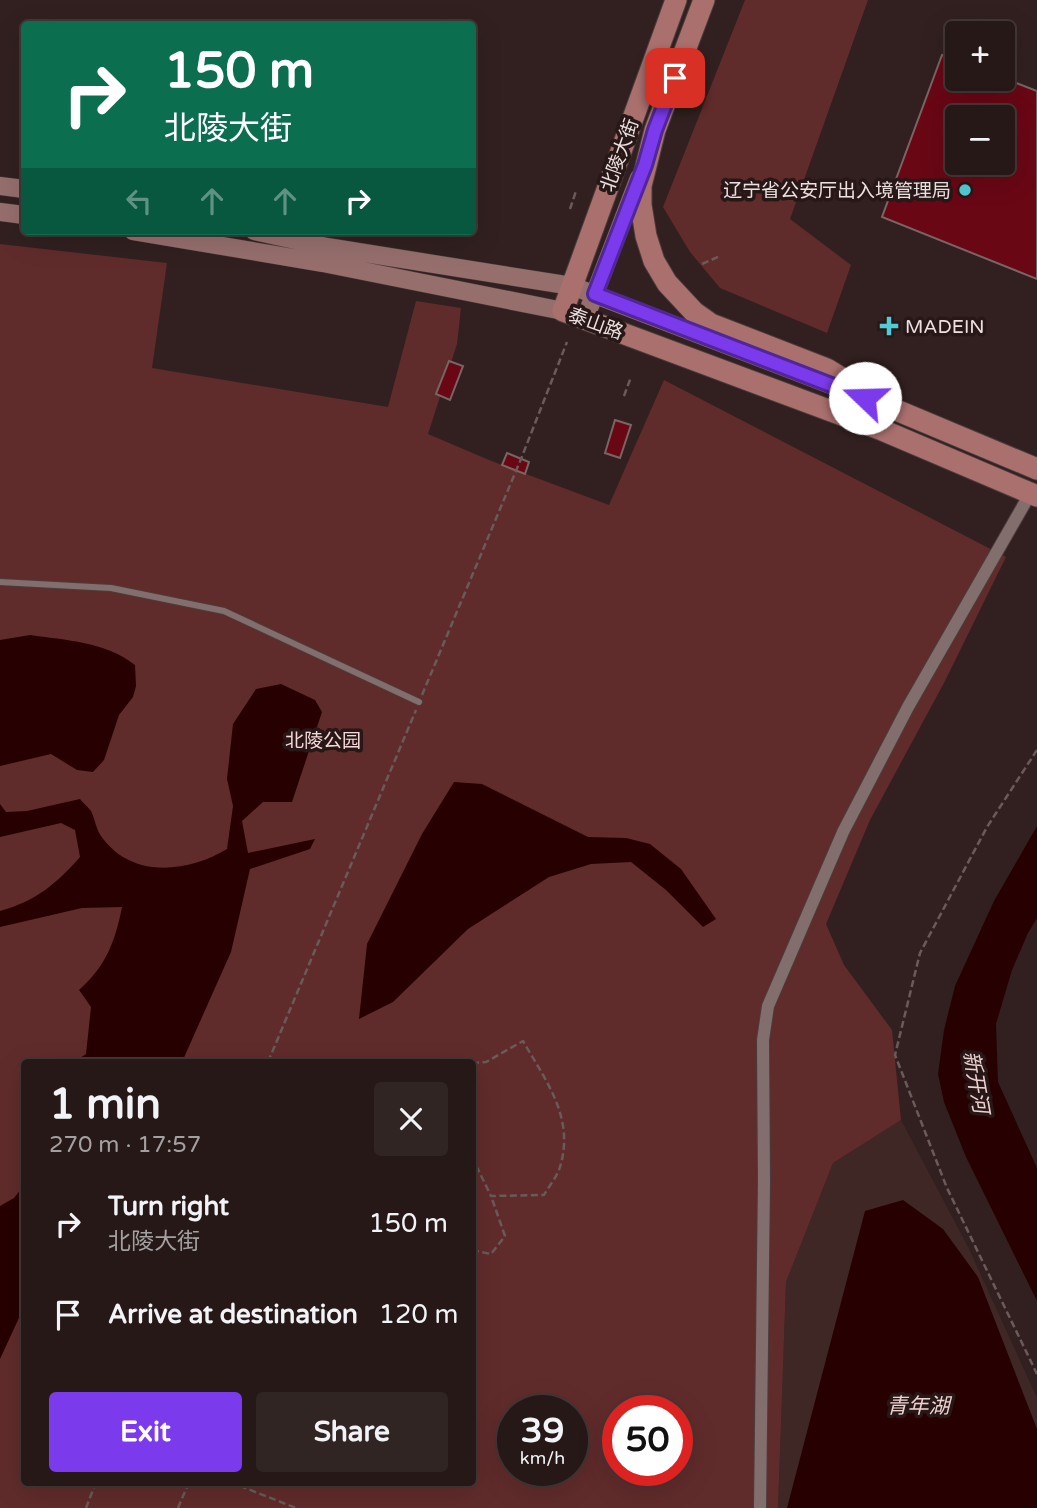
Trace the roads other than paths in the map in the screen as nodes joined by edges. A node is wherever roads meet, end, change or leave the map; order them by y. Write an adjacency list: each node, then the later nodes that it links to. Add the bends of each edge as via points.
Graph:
1 (676, 0): 10 (main road, 北陵大街)
2 (704, 0): 3 (main road, 北陵大街)
3 (645, 165): 11 (main road, 北陵大街); 14 (main road, via 641,205 646,236 654,261 680,298 711,324 827,369)
4 (0, 186): 5 (main road)
5 (21, 189)
6 (0, 212): 7 (main road)
7 (21, 215)
8 (157, 235): 12 (main road, 泰山路)
9 (272, 235): 10 (main road, 泰山路)
10 (572, 286): 11 (main road, 泰山路); 12 (main road, 北陵大街)
11 (595, 294): 13 (main road, 北陵大街); 14 (main road, 泰山路)
12 (563, 311): 13 (main road, 泰山路)
13 (585, 319): 16 (main road, 泰山路, via 882,430)
14 (889, 407): 15 (main road, 泰山路)
15 (1037, 469)
16 (1034, 495): 19 (street, via 884,752 768,1006 763,1040)
17 (0, 582): 18 (lane, via 111,588 224,611)
18 (419, 702)
19 (760, 1508)

